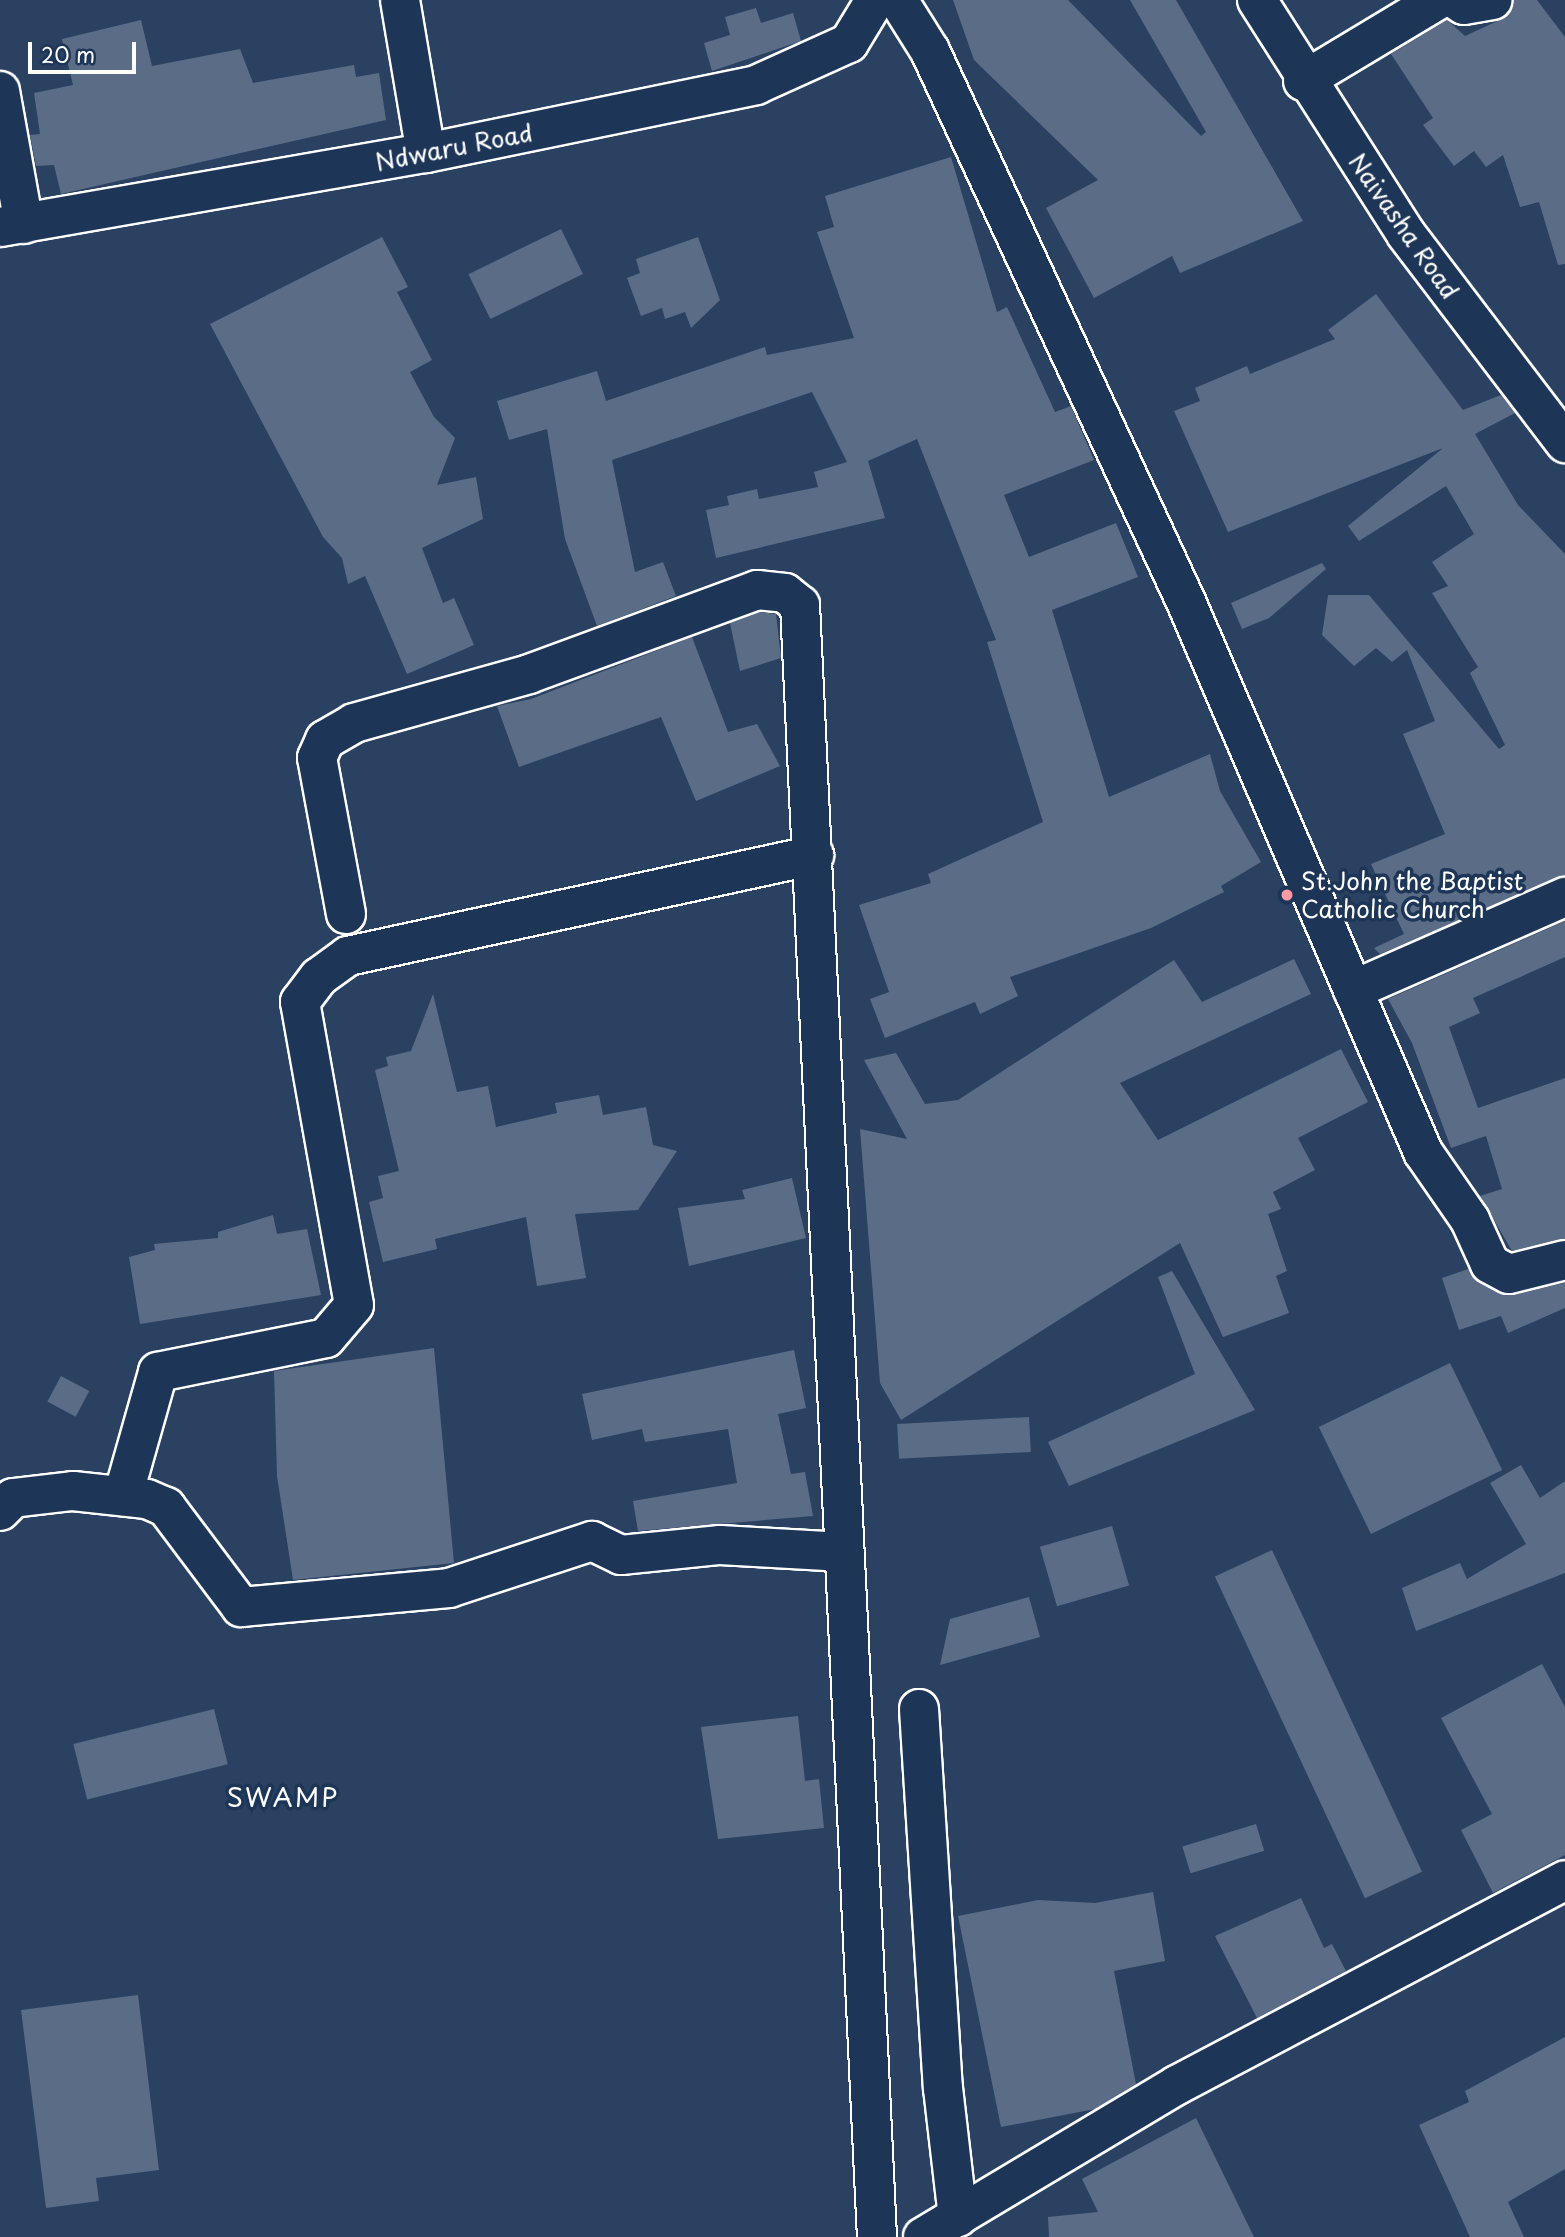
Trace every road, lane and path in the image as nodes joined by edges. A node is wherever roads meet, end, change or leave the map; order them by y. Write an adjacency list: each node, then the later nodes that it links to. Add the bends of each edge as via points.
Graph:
1 (400, 0): 10 (street)
2 (875, 0): 10 (street, Ndwaru Road, via 849,43 756,85)
3 (898, 0): 16 (street, via 930,51 1191,613)
4 (1257, 0): 8 (street, Naivasha Road)
5 (1438, 0): 8 (street)
6 (1456, 0): 7 (street, via 1464,5)
7 (1493, 0)
8 (1303, 81): 12 (street, Naivasha Road, via 1406,234)
9 (0, 91): 11 (street)
10 (426, 153): 11 (street, Ndwaru Road)
11 (12, 225)
12 (1565, 443)
13 (814, 855): 15 (street, via 800,605 785,593 757,590 528,674 354,723 325,740 317,758); 18 (street, via 348,956 319,977 300,1002 354,1305 326,1338 158,1372); 20 (street)
14 (1565, 897): 16 (street)
15 (346, 914)
16 (1353, 990): 17 (street, via 1423,1152 1470,1220 1490,1264 1509,1274)
17 (1565, 1260)
18 (122, 1496): 19 (street, via 73,1491 13,1498); 20 (street, via 166,1507 241,1607 449,1588 592,1541 621,1555 720,1545)
19 (0, 1511)
20 (844, 1552): 24 (street)
21 (919, 1709): 23 (street, via 943,2088)
22 (1565, 1880): 23 (street, via 1177,2085)
23 (958, 2217): 25 (street)
24 (877, 2237)
25 (923, 2237)

